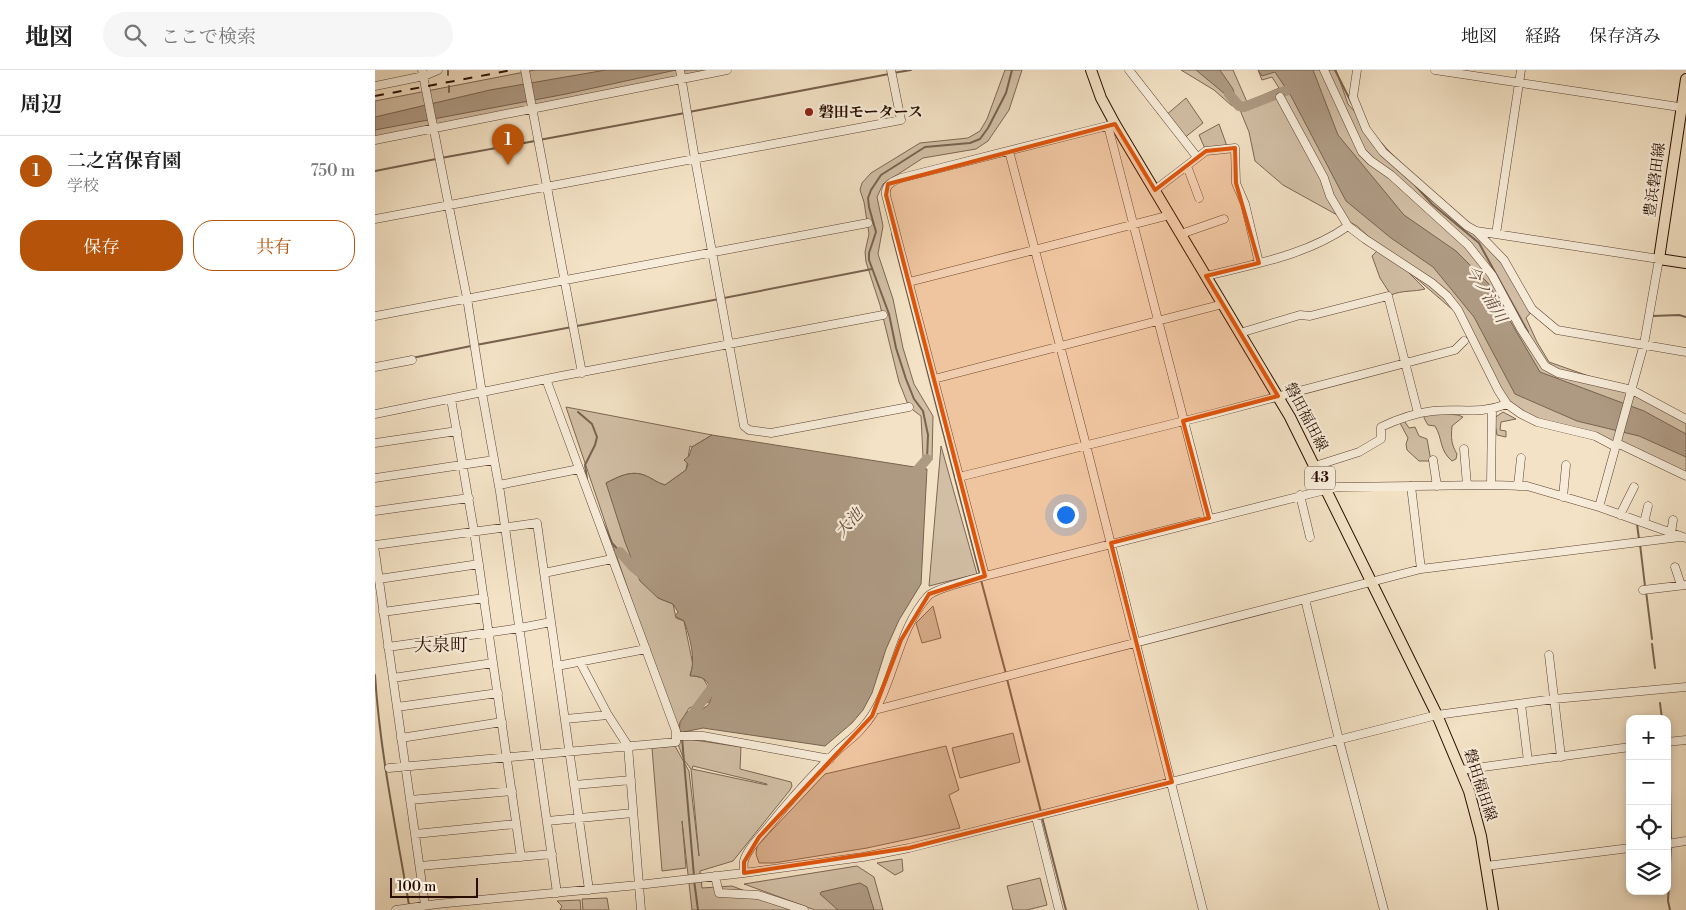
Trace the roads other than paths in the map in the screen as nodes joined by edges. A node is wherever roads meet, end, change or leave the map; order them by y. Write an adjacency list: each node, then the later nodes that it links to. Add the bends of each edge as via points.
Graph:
1 (438, 70): 11 (street)
2 (525, 70): 17 (street)
3 (727, 70): 12 (street)
4 (1091, 70): 20 (main road, 磐田福田線 / 43)
5 (1129, 70): 23 (street)
6 (1324, 70): 65 (street, via 1362,152 1468,245 1492,275 1545,366 1558,374)
7 (1357, 70): 36 (street, via 1353,96 1366,129 1395,164)
8 (1435, 70): 14 (street)
9 (1521, 70): 14 (street)
10 (891, 72): 24 (street, via 901,120)
11 (423, 73): 15 (street); 19 (street)
12 (681, 75): 17 (street); 24 (street)
13 (1686, 79): 18 (main road, 豊浜磐田線)
14 (1519, 82): 18 (street); 38 (street)
15 (375, 86)
16 (1280, 97): 35 (street)
17 (530, 106): 19 (street); 26 (street)
18 (1684, 108): 41 (main road, 豊浜磐田線)
19 (434, 125): 21 (street); 29 (street)
20 (1112, 125): 22 (street); 27 (main road, 磐田福田線 / 43); 34 (street)
21 (375, 140)
22 (1009, 151): 39 (street); 46 (street, via 888,184 886,194)
23 (1197, 157): 25 (street); 42 (street, via 1206,151 1235,148 1236,183 1245,204)
24 (695, 159): 26 (street); 40 (street)
25 (1187, 166): 27 (street); 28 (street)
26 (546, 187): 29 (street); 45 (street)
27 (1155, 190): 30 (main road, 磐田福田線 / 43)
28 (1199, 198)
29 (449, 205): 31 (street); 47 (street)
30 (1170, 215): 34 (street); 37 (main road, 磐田福田線 / 43)
31 (375, 219)
32 (1224, 219): 37 (street)
33 (868, 223): 40 (street)
34 (1133, 224): 39 (street); 51 (street)
35 (1348, 226): 42 (street, via 1310,248); 68 (street, via 1447,296 1458,310)
36 (1476, 231): 38 (street); 54 (street, via 1504,260 1532,309 1557,330)
37 (1181, 234): 44 (main road, 磐田福田線 / 43)
38 (1496, 234): 41 (street)
39 (1035, 250): 46 (street); 56 (street)
40 (713, 253): 45 (street); 55 (street)
41 (1659, 259): 43 (main road); 54 (street)
42 (1259, 263): 44 (street)
43 (1686, 263)
44 (1206, 276): 48 (main road, 磐田福田線 / 43)
45 (564, 281): 47 (street); 61 (street)
46 (909, 282): 63 (street)
47 (467, 298): 50 (street); 64 (street)
48 (1223, 304): 51 (street); 52 (main road, 磐田福田線 / 43)
49 (883, 315): 55 (street)
50 (375, 316)
51 (1158, 322): 56 (street); 74 (street)
52 (1240, 333): 59 (street, via 1300,315 1310,316 1388,296); 66 (main road, 磐田福田線 / 43)
53 (1464, 341): 59 (street, via 1455,350)
54 (1644, 344): 57 (street); 65 (street)
55 (729, 346): 61 (street); 69 (street, via 744,426 749,430 771,433)
56 (1060, 346): 63 (street); 78 (street)
57 (1686, 352)
58 (412, 360): 60 (street)
59 (1405, 363): 66 (street); 71 (street)
60 (375, 367)
61 (582, 373): 62 (street)
62 (546, 379): 64 (street); 86 (street)
63 (934, 379): 88 (street)
64 (482, 393): 67 (street); 81 (street)
65 (1631, 393): 73 (street); 76 (street)
66 (1278, 396): 74 (street); 85 (main road, 磐田福田線 / 43)
67 (451, 399): 72 (street); 75 (street)
68 (1507, 404): 70 (street); 76 (street, via 1537,422)
69 (909, 407)
70 (1492, 409): 71 (street); 92 (street)
71 (1418, 413): 85 (street, via 1381,427 1381,439 1359,452)
72 (375, 414)
73 (1686, 419)
74 (1183, 421): 78 (street); 105 (street)
75 (457, 432): 77 (street); 83 (street)
76 (1617, 443): 87 (street); 102 (street)
77 (375, 444)
78 (1086, 445): 88 (street); 113 (street)
79 (1464, 449): 91 (street)
80 (1521, 458): 95 (street)
81 (494, 460): 83 (street); 90 (street)
82 (1433, 460): 94 (street)
83 (464, 464): 89 (street); 100 (street)
84 (1566, 465): 99 (street)
85 (1315, 466): 97 (main road, 磐田福田線 / 43)
86 (579, 470): 90 (street); 116 (street)
87 (1686, 476)
88 (959, 477): 121 (street)
89 (375, 478)
90 (499, 485): 108 (street)
91 (1467, 485): 92 (street); 94 (street)
92 (1491, 485): 95 (street)
93 (1411, 486): 94 (street); 97 (street); 119 (street)
94 (1437, 486)
95 (1518, 486): 99 (street)
96 (1634, 487): 104 (street)
97 (1326, 488): 98 (street); 123 (main road, 磐田福田線 / 43)
98 (1300, 495): 105 (street); 111 (street)
99 (1563, 496): 102 (street)
100 (469, 498): 103 (street); 109 (street)
101 (1648, 506): 107 (street)
102 (1599, 507): 104 (street)
103 (375, 511)
104 (1621, 515): 107 (street)
105 (1209, 518): 113 (street)
106 (1673, 520): 110 (street)
107 (1644, 523): 110 (street)
108 (505, 526): 109 (street); 120 (street, via 537,522); 130 (street)
109 (474, 531): 114 (street); 117 (street)
110 (1671, 533): 112 (street)
111 (1310, 537)
112 (1684, 537): 119 (street)
113 (1111, 544): 121 (street); 132 (street)
114 (375, 545)
115 (375, 552): 122 (street)
116 (612, 559): 120 (street); 134 (street)
117 (479, 564): 122 (street); 126 (street)
118 (1675, 567): 124 (street)
119 (1421, 569): 123 (street)
120 (544, 573): 129 (street)
121 (985, 576): 145 (street, via 929,594 901,640)
122 (379, 579): 128 (street)
123 (1372, 582): 127 (street); 147 (main road, 磐田福田線 / 43)
124 (1683, 585): 125 (street)
125 (1646, 590)
126 (484, 598): 128 (street); 131 (street)
127 (1305, 599): 132 (street); 152 (street)
128 (383, 612): 133 (street)
129 (551, 622): 130 (street); 138 (street)
130 (520, 628): 131 (street); 158 (street)
131 (489, 633): 133 (street); 137 (street)
132 (1135, 643): 145 (street); 167 (street)
133 (388, 647): 139 (street)
134 (646, 650): 136 (street); 150 (street)
135 (1549, 655): 142 (street)
136 (580, 662): 138 (street); 146 (street)
137 (493, 663): 139 (street); 141 (street)
138 (557, 666): 148 (street)
139 (393, 678): 144 (street)
140 (1686, 687): 142 (street)
141 (498, 692): 144 (street); 149 (street)
142 (1554, 699): 143 (street); 160 (street)
143 (1521, 704): 147 (street); 162 (street)
144 (397, 707): 151 (street)
145 (875, 710): 161 (street, via 863,728)
146 (608, 715): 148 (street); 155 (street)
147 (1437, 715): 152 (street); 165 (main road, 磐田福田線 / 43)
148 (565, 719): 157 (street)
149 (502, 722): 151 (street); 159 (street)
150 (676, 736): 155 (street, via 676,742); 161 (street, via 703,736)
151 (401, 738): 163 (street)
152 (1339, 740): 167 (street); 195 (street)
153 (1686, 740): 154 (street)
154 (1671, 742)
155 (628, 746): 157 (street); 166 (street)
156 (1626, 748): 160 (street)
157 (570, 752): 158 (street); 168 (street)
158 (538, 754): 159 (street); 174 (street)
159 (507, 757): 163 (street); 169 (street)
160 (1561, 757): 162 (street)
161 (830, 759): 184 (street, via 759,837 744,862)
162 (1528, 761): 165 (street)
163 (405, 766): 164 (street); 170 (street)
164 (389, 768)
165 (1461, 770): 183 (main road, 磐田福田線 / 43)
166 (631, 780): 168 (street); 171 (street)
167 (1172, 782): 172 (street); 194 (street)
168 (574, 785): 173 (street)
169 (512, 791): 170 (street); 175 (street)
170 (410, 800): 176 (street)
171 (633, 813): 173 (street); 186 (street)
172 (1036, 816): 184 (street, via 863,857); 193 (street)
173 (579, 818): 174 (street); 187 (street)
174 (547, 821): 180 (street)
175 (516, 824): 176 (street); 181 (street)
176 (415, 834): 182 (street)
177 (1686, 841): 178 (street)
178 (1671, 843)
179 (1626, 848): 183 (street)
180 (551, 854): 181 (street); 188 (street)
181 (521, 856): 182 (street)
182 (419, 866): 189 (street)
183 (1486, 866): 196 (main road, 磐田福田線 / 43)
184 (744, 873): 185 (street)
185 (715, 876): 186 (street); 192 (street, via 719,893 758,895)
186 (638, 885): 187 (street); 191 (street)
187 (589, 890): 188 (street)
188 (557, 893): 189 (street)
189 (425, 905): 190 (street)
190 (396, 910)
191 (641, 910)
192 (804, 910)
193 (1059, 910)
194 (1203, 910)
195 (1384, 910)
196 (1493, 910)

